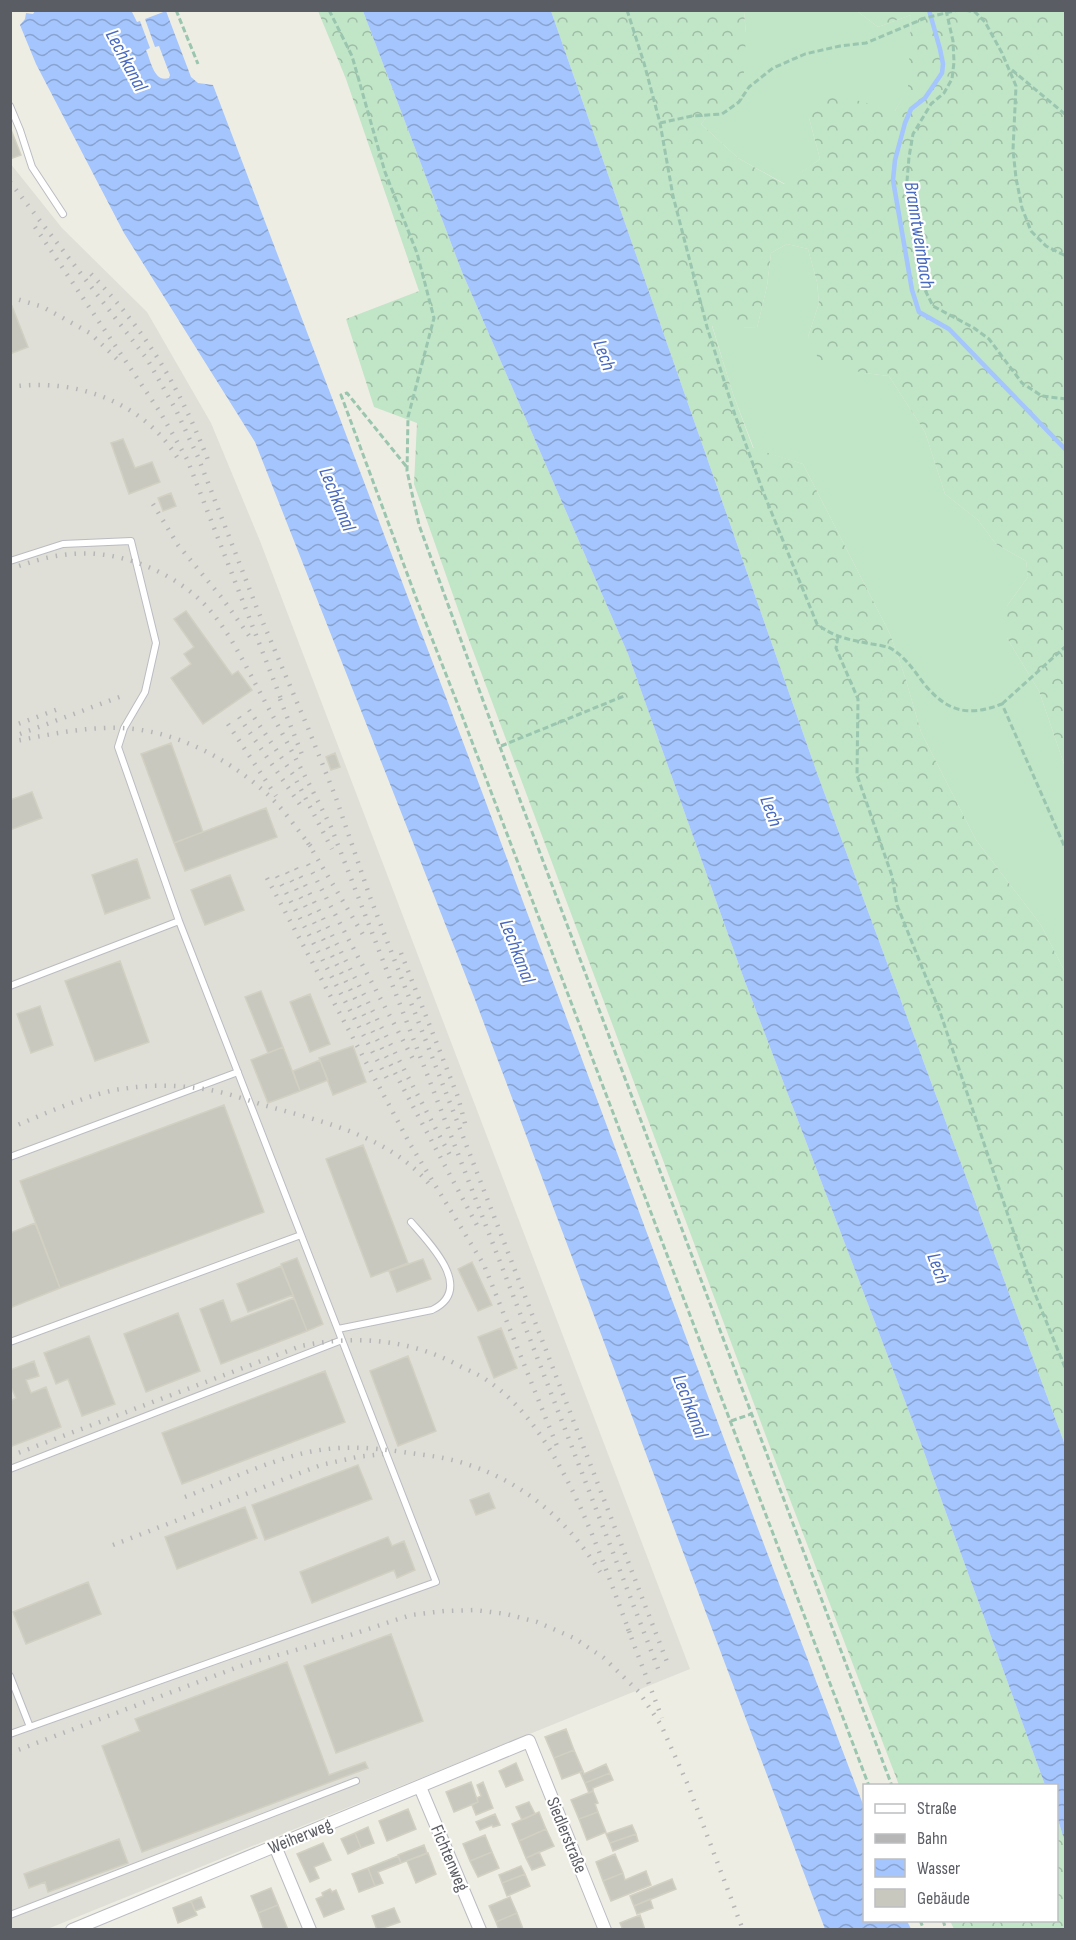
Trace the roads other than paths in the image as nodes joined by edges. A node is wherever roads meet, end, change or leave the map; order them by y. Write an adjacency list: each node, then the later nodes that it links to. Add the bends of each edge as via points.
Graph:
1 (10, 106): 2 (lane, via 32,167)
2 (63, 214)
3 (10, 561): 4 (lane, via 63,544 131,541 156,643 145,692 118,747)
4 (179, 921): 5 (lane); 6 (lane)
5 (10, 986)
6 (238, 1072): 7 (lane); 9 (lane)
7 (10, 1157)
8 (411, 1222): 10 (lane, via 443,1260 449,1274 448,1298 432,1310)
9 (301, 1234): 10 (lane); 12 (lane)
10 (338, 1329): 11 (lane)
11 (342, 1340): 13 (lane); 15 (lane, via 436,1582)
12 (10, 1342)
13 (10, 1469)
14 (10, 1676): 15 (lane)
15 (30, 1727): 16 (lane)
16 (10, 1734)
17 (529, 1741): 19 (street, Weiherweg); 26 (street, Siedlerstraße)
18 (356, 1781): 21 (lane)
19 (420, 1788): 20 (street, Weiherweg); 25 (street, Fichtenweg)
20 (275, 1846): 22 (street, Weiherweg); 24 (street)
21 (10, 1916)
22 (97, 1925): 23 (street, Weiherweg)
23 (72, 1929)
24 (310, 1929)
25 (480, 1929)
26 (605, 1929)

